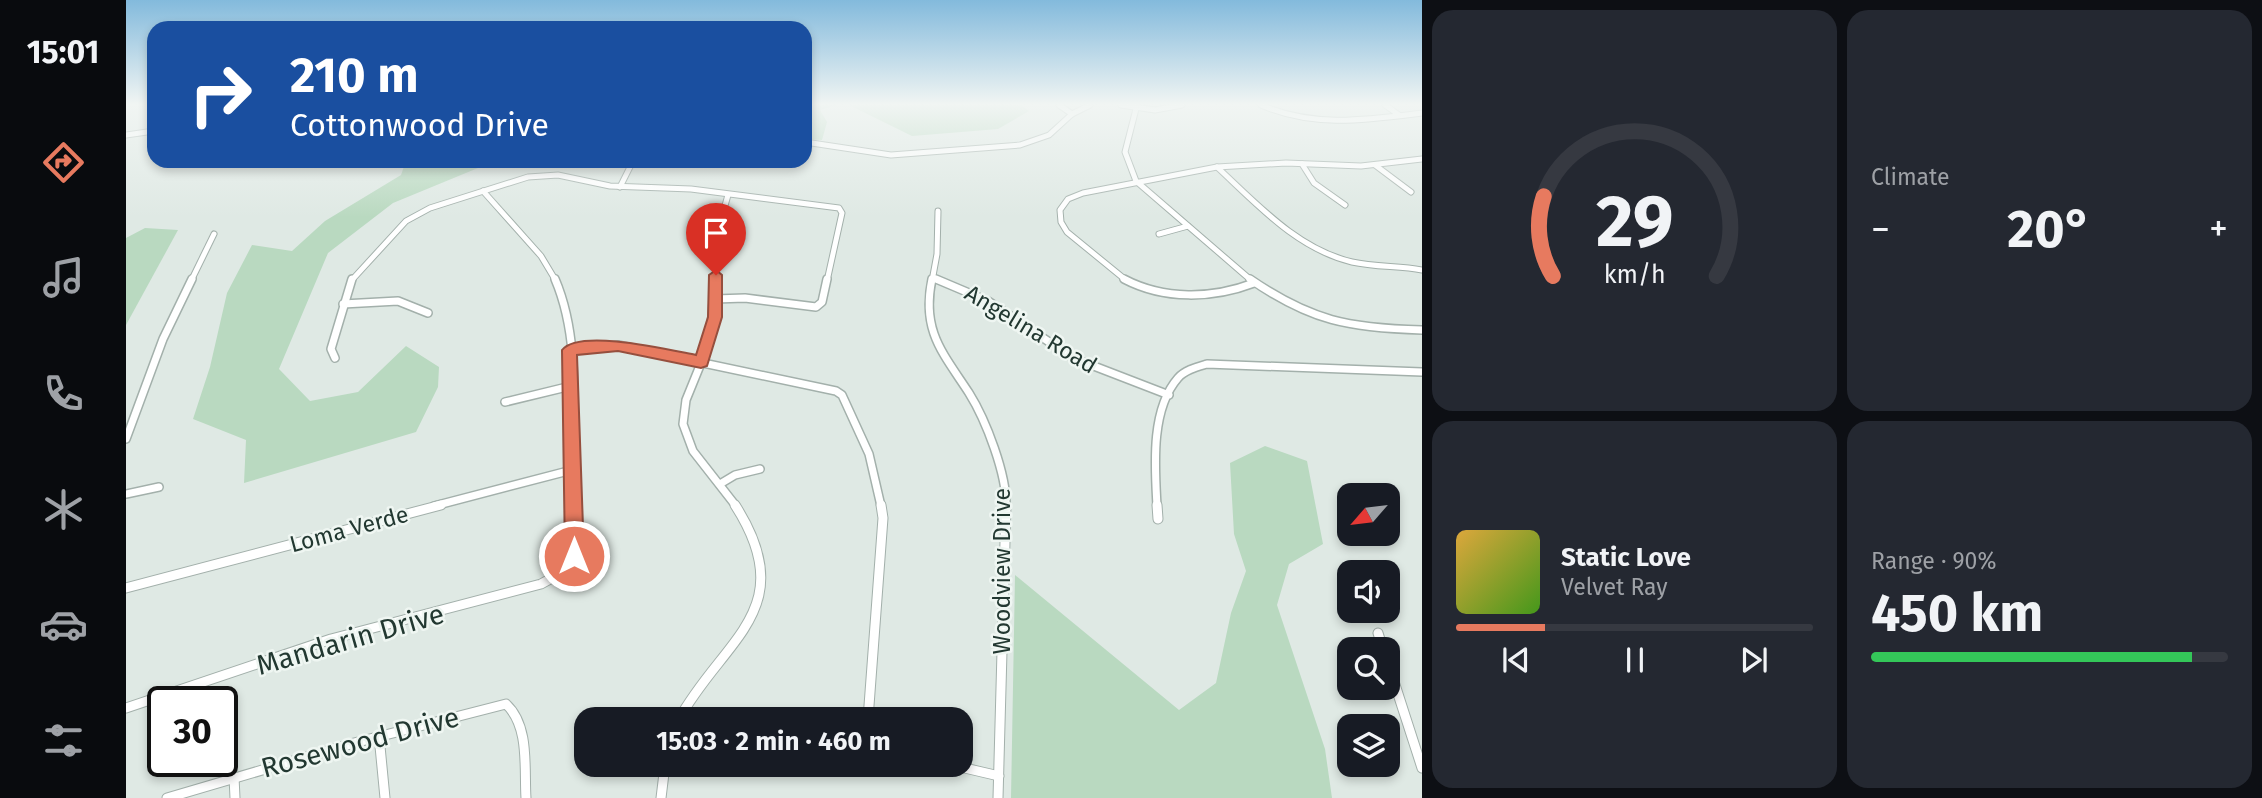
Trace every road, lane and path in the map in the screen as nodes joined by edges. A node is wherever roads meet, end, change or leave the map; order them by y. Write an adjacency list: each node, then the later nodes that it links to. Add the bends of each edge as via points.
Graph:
1 (1028, 142): 3 (street, via 891,155)
2 (1126, 142): 9 (street, via 1125,165)
3 (812, 143)
4 (1422, 159): 6 (street)
5 (1302, 164): 6 (street); 7 (street); 14 (street, via 1314,183)
6 (1375, 165): 12 (street)
7 (1217, 167): 9 (street); 19 (street, via 1270,215 1322,251 1359,264)
8 (630, 168): 10 (street)
9 (1136, 181): 16 (street); 21 (street, via 1068,199 1059,215 1065,230 1117,275 1148,289 1216,294)
10 (620, 187): 11 (street, via 558,175 528,177); 13 (street)
11 (483, 191): 23 (street, via 405,221 356,272); 26 (street, via 502,217 540,253 556,281 565,305)
12 (1411, 192)
13 (728, 195): 22 (street, via 716,227); 22 (street, via 834,206 842,213 822,302 816,307)
14 (1345, 205)
15 (938, 211): 20 (street, Woodview Drive)
16 (1188, 226): 18 (street); 21 (street)
17 (214, 234): 33 (street, via 163,339)
18 (1159, 234)
19 (1422, 270)
20 (933, 278): 31 (street, Angelina Road, via 971,290 1072,357); 51 (street, Woodview Drive, via 929,293 933,335 940,353 971,396 1000,467 1006,497)
21 (1254, 283): 25 (street, via 1321,318 1365,328)
22 (715, 299): 28 (street, via 709,344)
23 (343, 304): 24 (street, via 387,300 420,306); 27 (street, via 331,349)
24 (428, 313)
25 (1422, 330)
26 (569, 350): 28 (street, via 618,345); 30 (street)
27 (335, 358)
28 (701, 362): 36 (street, via 682,412 684,425 696,454); 45 (street, via 836,391 865,436 883,517)
29 (1422, 372): 31 (street, via 1207,365 1187,371)
30 (571, 386): 32 (street); 35 (street)
31 (1169, 395): 39 (street, via 1160,411)
32 (505, 402)
33 (126, 439)
34 (760, 469): 36 (street)
35 (572, 470): 40 (street, Loma Verde); 46 (street, Mandarin Drive, via 572,566 564,574 513,593 331,639)
36 (720, 484): 44 (street, via 748,521 756,543 760,559 757,599 733,653 706,679)
37 (159, 487): 38 (street)
38 (126, 494)
39 (1158, 519)
40 (126, 588)
41 (1378, 633): 42 (street)
42 (1379, 637)
43 (1400, 699): 48 (street)
44 (687, 707)
45 (869, 707)
46 (126, 708)
47 (379, 736): 50 (street, Rosewood Drive); 56 (street); 57 (street, Rosewood Drive, via 506,704 514,708 520,721)
48 (1422, 766)
49 (973, 770): 51 (street)
50 (238, 776)
51 (999, 776): 59 (street, Woodview Drive)
52 (234, 777): 54 (street, Rosewood Drive); 55 (street)
53 (664, 777): 58 (street)
54 (167, 798)
55 (235, 798)
56 (385, 798)
57 (526, 798)
58 (661, 798)
59 (998, 798)

